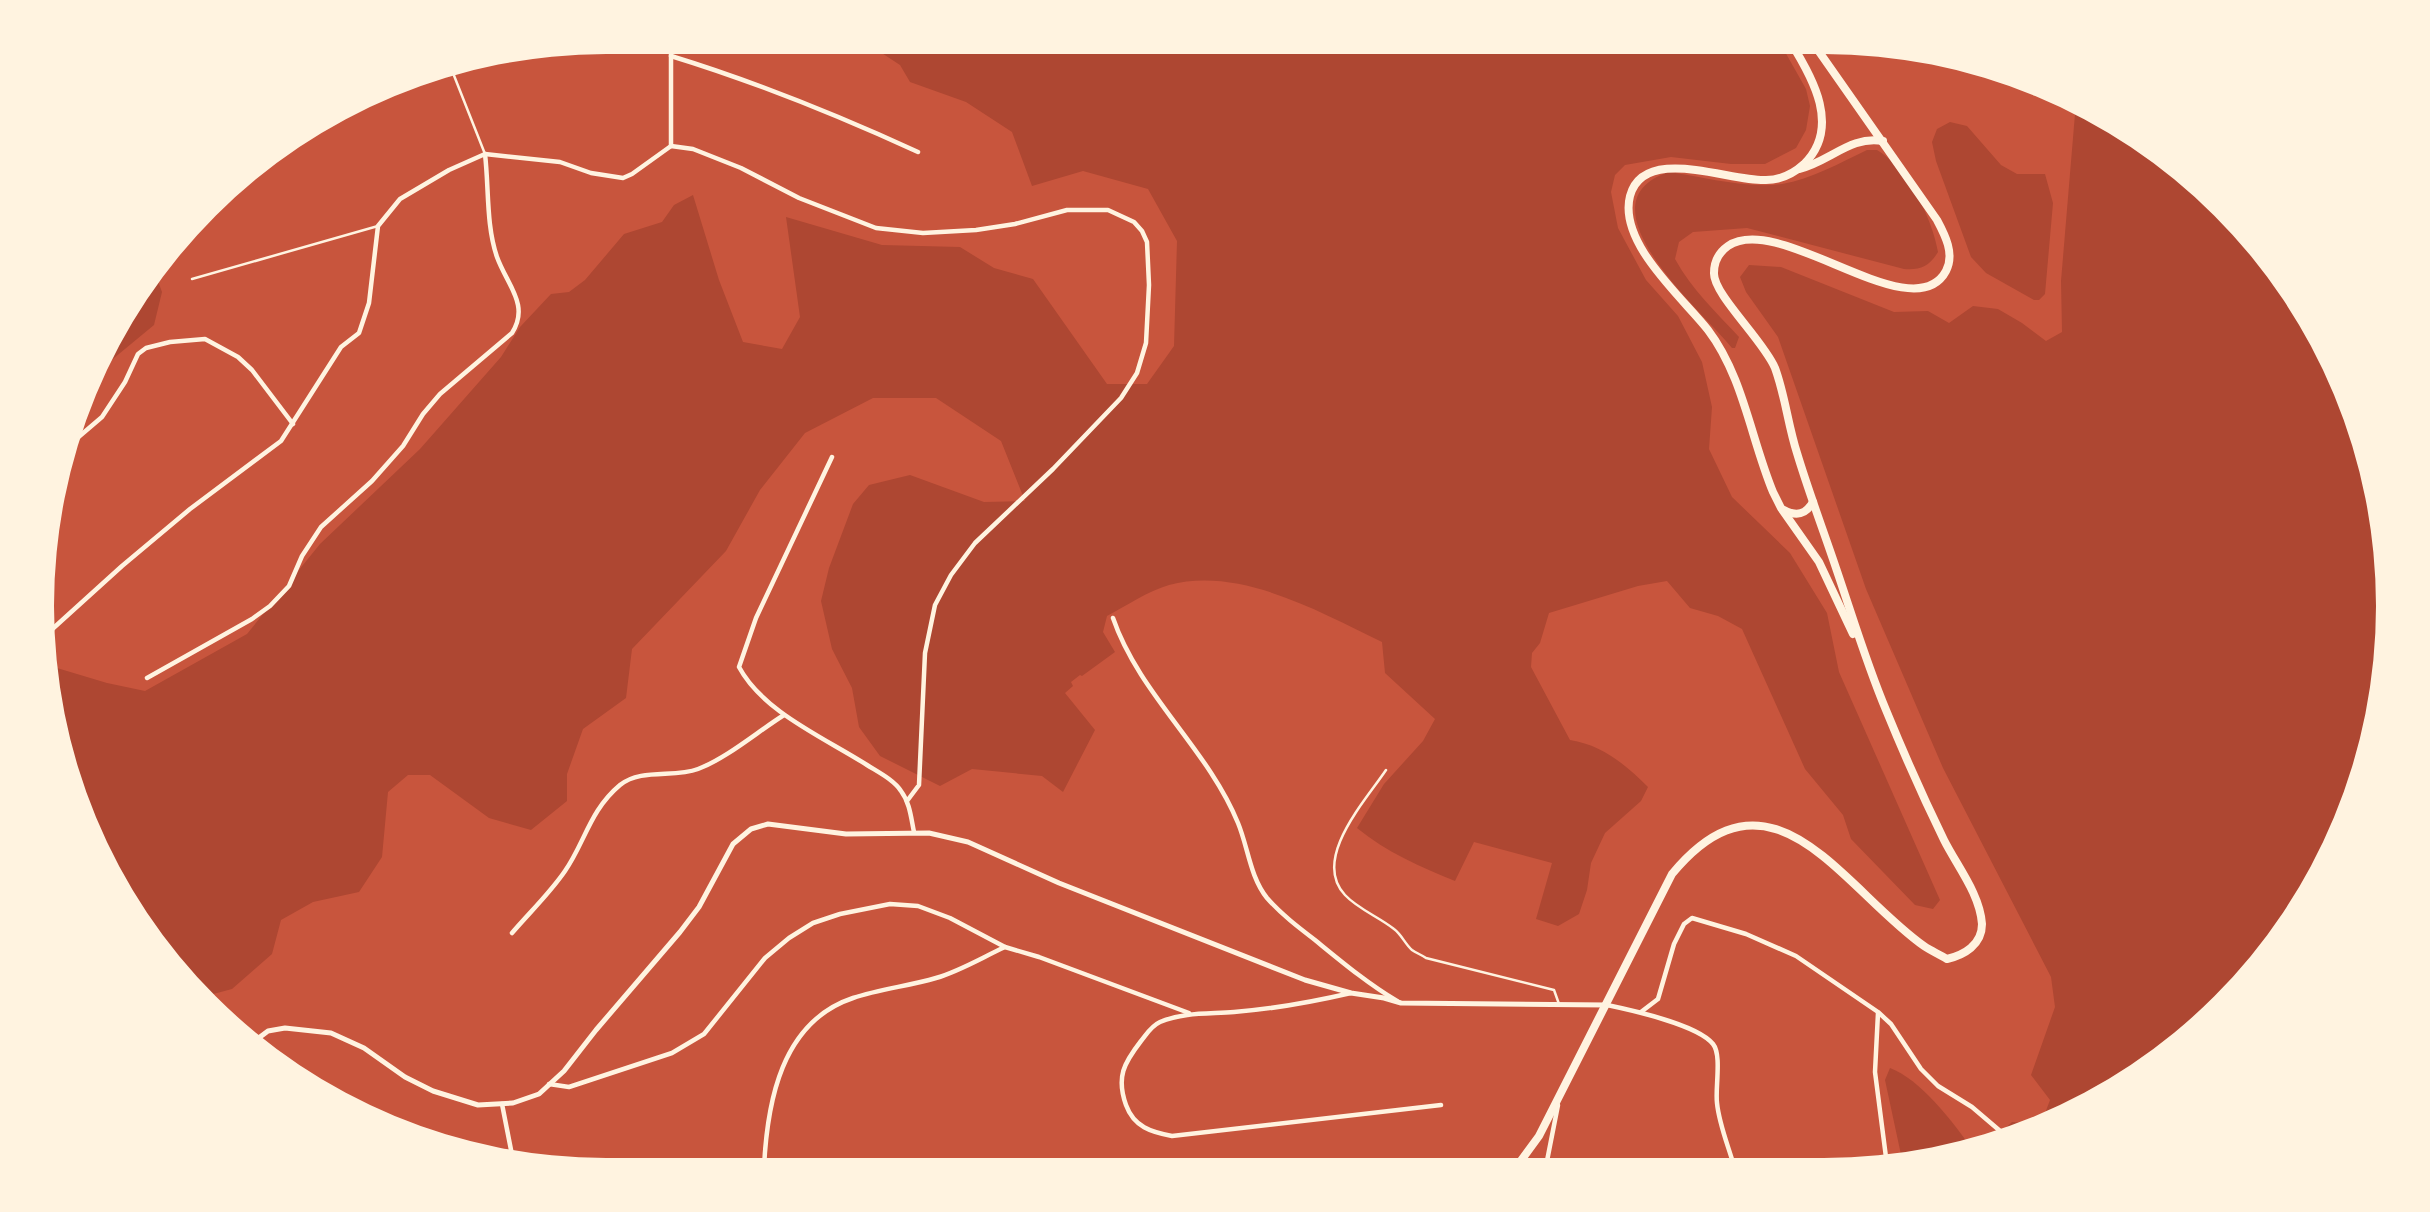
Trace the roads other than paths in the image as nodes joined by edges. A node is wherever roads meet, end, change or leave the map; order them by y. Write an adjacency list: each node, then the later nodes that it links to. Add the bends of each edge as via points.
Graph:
1 (1798, 54): 9 (highway, via 1810,75 1822,118 1820,139)
2 (1821, 54): 5 (highway)
3 (671, 56): 6 (street); 7 (street, via 831,112)
4 (454, 76): 8 (lane)
5 (1883, 141): 9 (highway, via 1870,139 1846,146); 15 (highway, via 1946,236 1948,269 1933,285 1899,287 1785,244 1756,238 1730,244 1715,261 1713,278 1718,291 1754,333 1775,368)
6 (671, 146): 8 (street, via 623,178 560,162); 23 (street, via 741,168 876,229 923,233 976,230 1067,210 1108,210 1133,222 1147,243 1146,343 1137,373 1121,398 975,543 935,605 925,653 919,785)
7 (918, 152)
8 (485, 154): 10 (street, via 400,199); 20 (street, via 496,254 520,311 512,332 440,394 372,481 321,527 289,586 270,606)
9 (1796, 170): 16 (highway, via 1764,181 1661,169 1637,182 1629,213 1634,235 1647,255 1723,351)
10 (378, 226): 11 (lane); 12 (street, via 369,303 359,333 341,347)
11 (192, 279)
12 (293, 424): 13 (street, via 252,370 205,339 146,348 103,417); 18 (street, via 281,441 190,509)
13 (82, 434)
14 (832, 457): 21 (street, via 738,667)
15 (1812, 502): 16 (highway, via 1799,514); 19 (highway)
16 (1781, 509): 19 (highway, via 1819,562)
17 (1113, 618): 28 (street, via 1148,687 1225,798 1265,895 1284,916 1366,982)
18 (55, 627)
19 (1871, 671): 30 (highway, via 1922,794 1975,899 1982,926 1975,946 1964,955 1947,959 1923,946 1805,842 1767,828 1736,827 1707,840 1672,874)
20 (147, 678)
21 (784, 715): 23 (street, via 886,778 900,788); 25 (street, via 694,771 654,774 620,785 588,824 566,870)
22 (1386, 770): 29 (lane, via 1337,846 1336,881 1344,895 1397,931 1411,949 1426,958 1554,990)
23 (907, 801): 24 (street)
24 (914, 832): 27 (street, via 968,842 1195,938); 35 (street, via 846,834 768,824 745,833 728,852 680,932)
25 (512, 933)
26 (1005, 947): 33 (street); 35 (street, via 918,906 890,904 840,914 789,938 765,958 704,1034 672,1053 569,1087); 42 (street, via 939,978 851,999 811,1024 792,1047 776,1082)
27 (1351, 993): 28 (street); 33 (street, via 1234,1012)
28 (1401, 1003): 29 (street)
29 (1559, 1004): 30 (street)
30 (1607, 1005): 31 (street); 36 (highway)
31 (1641, 1012): 32 (street, via 1658,999 1674,944 1692,918 1797,956); 45 (street, via 1713,1043 1718,1054 1717,1103)
32 (1878, 1012): 39 (street, via 1938,1086); 41 (street, via 1875,1072)
33 (1190, 1014): 38 (street, via 1157,1023 1127,1059 1121,1081 1127,1107 1137,1124 1154,1132 1172,1136)
34 (261, 1036): 37 (street, via 285,1028 331,1033 433,1091 478,1105)
35 (549, 1084): 37 (street, via 539,1094)
36 (1559, 1097): 43 (highway); 44 (street)
37 (502, 1104): 40 (street)
38 (1441, 1105)
39 (1998, 1129)
40 (511, 1149)
41 (1886, 1154)
42 (765, 1158)
43 (1523, 1158)
44 (1548, 1158)
45 (1732, 1158)

